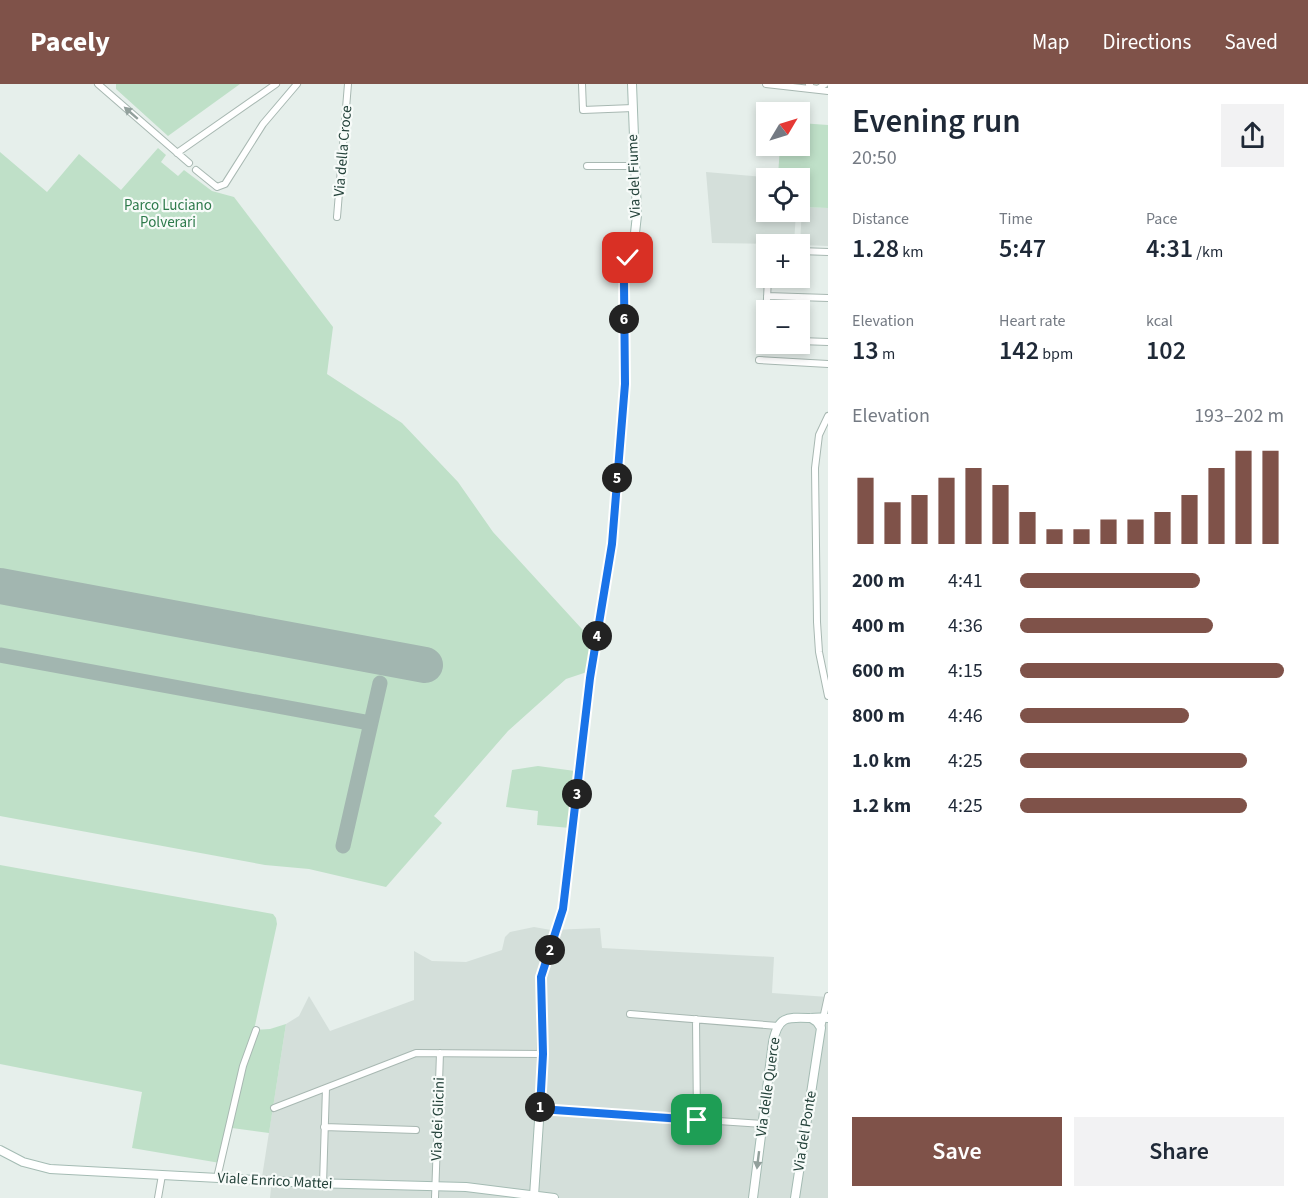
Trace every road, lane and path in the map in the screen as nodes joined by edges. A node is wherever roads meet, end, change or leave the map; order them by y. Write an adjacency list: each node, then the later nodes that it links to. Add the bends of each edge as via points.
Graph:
1 (98, 84): 15 (street, one-way to 1)
2 (276, 84): 15 (street)
3 (297, 84): 19 (street, via 258,130 225,184 217,187)
4 (348, 84): 20 (street, Via della Croce)
5 (582, 84): 14 (street, via 583,110)
6 (632, 84): 14 (street, Via del Fiume)
7 (766, 84): 11 (street)
8 (804, 84): 11 (street)
9 (809, 84): 12 (street)
10 (826, 85): 12 (street)
11 (797, 88): 12 (street)
12 (815, 89): 13 (street)
13 (828, 92)
14 (633, 108): 18 (street, Via del Fiume)
15 (177, 153): 16 (street)
16 (189, 163)
17 (587, 166): 18 (street)
18 (634, 166): 40 (street, Via del Fiume, via 637,215 624,279 625,384 612,544 590,678 563,909 541,977)
19 (196, 170)
20 (337, 217)
21 (810, 251): 22 (street)
22 (828, 252)
23 (767, 288): 24 (street)
24 (767, 296): 25 (street); 26 (street)
25 (828, 298)
26 (767, 300)
27 (810, 341): 28 (street)
28 (828, 342)
29 (759, 360): 30 (street)
30 (828, 364)
31 (828, 417): 32 (street, via 819,435 815,468 817,622)
32 (828, 696)
33 (828, 996): 36 (street, Via del Ponte)
34 (630, 1014): 35 (street)
35 (696, 1019): 37 (street); 44 (street)
36 (825, 1022): 37 (street, Via delle Querce, via 787,1018); 58 (street, Via del Ponte)
37 (778, 1026): 45 (street, Via delle Querce)
38 (256, 1030): 50 (street, via 243,1066)
39 (440, 1053): 40 (street); 41 (street, via 416,1053); 52 (street, Via dei Glicini)
40 (543, 1054): 43 (street, Via del Fiume)
41 (326, 1088): 42 (street); 46 (street)
42 (274, 1108)
43 (540, 1109): 44 (street); 53 (street, Via del Fiume)
44 (697, 1120): 45 (street)
45 (763, 1124): 57 (street, Via delle Querce, one-way to 57)
46 (324, 1127): 47 (street); 51 (street)
47 (416, 1130)
48 (0, 1150): 49 (street, Viale Enrico Mattei, via 23,1162 50,1169)
49 (162, 1175): 50 (street, Viale Enrico Mattei); 54 (street)
50 (218, 1178): 51 (street, Viale Enrico Mattei)
51 (322, 1184): 52 (street, Viale Enrico Mattei)
52 (436, 1186): 53 (street, Viale Enrico Mattei); 55 (street, Via dei Glicini)
53 (534, 1196): 56 (street, Viale Enrico Mattei)
54 (158, 1198)
55 (435, 1198)
56 (554, 1198)
57 (753, 1198)
58 (795, 1198)

